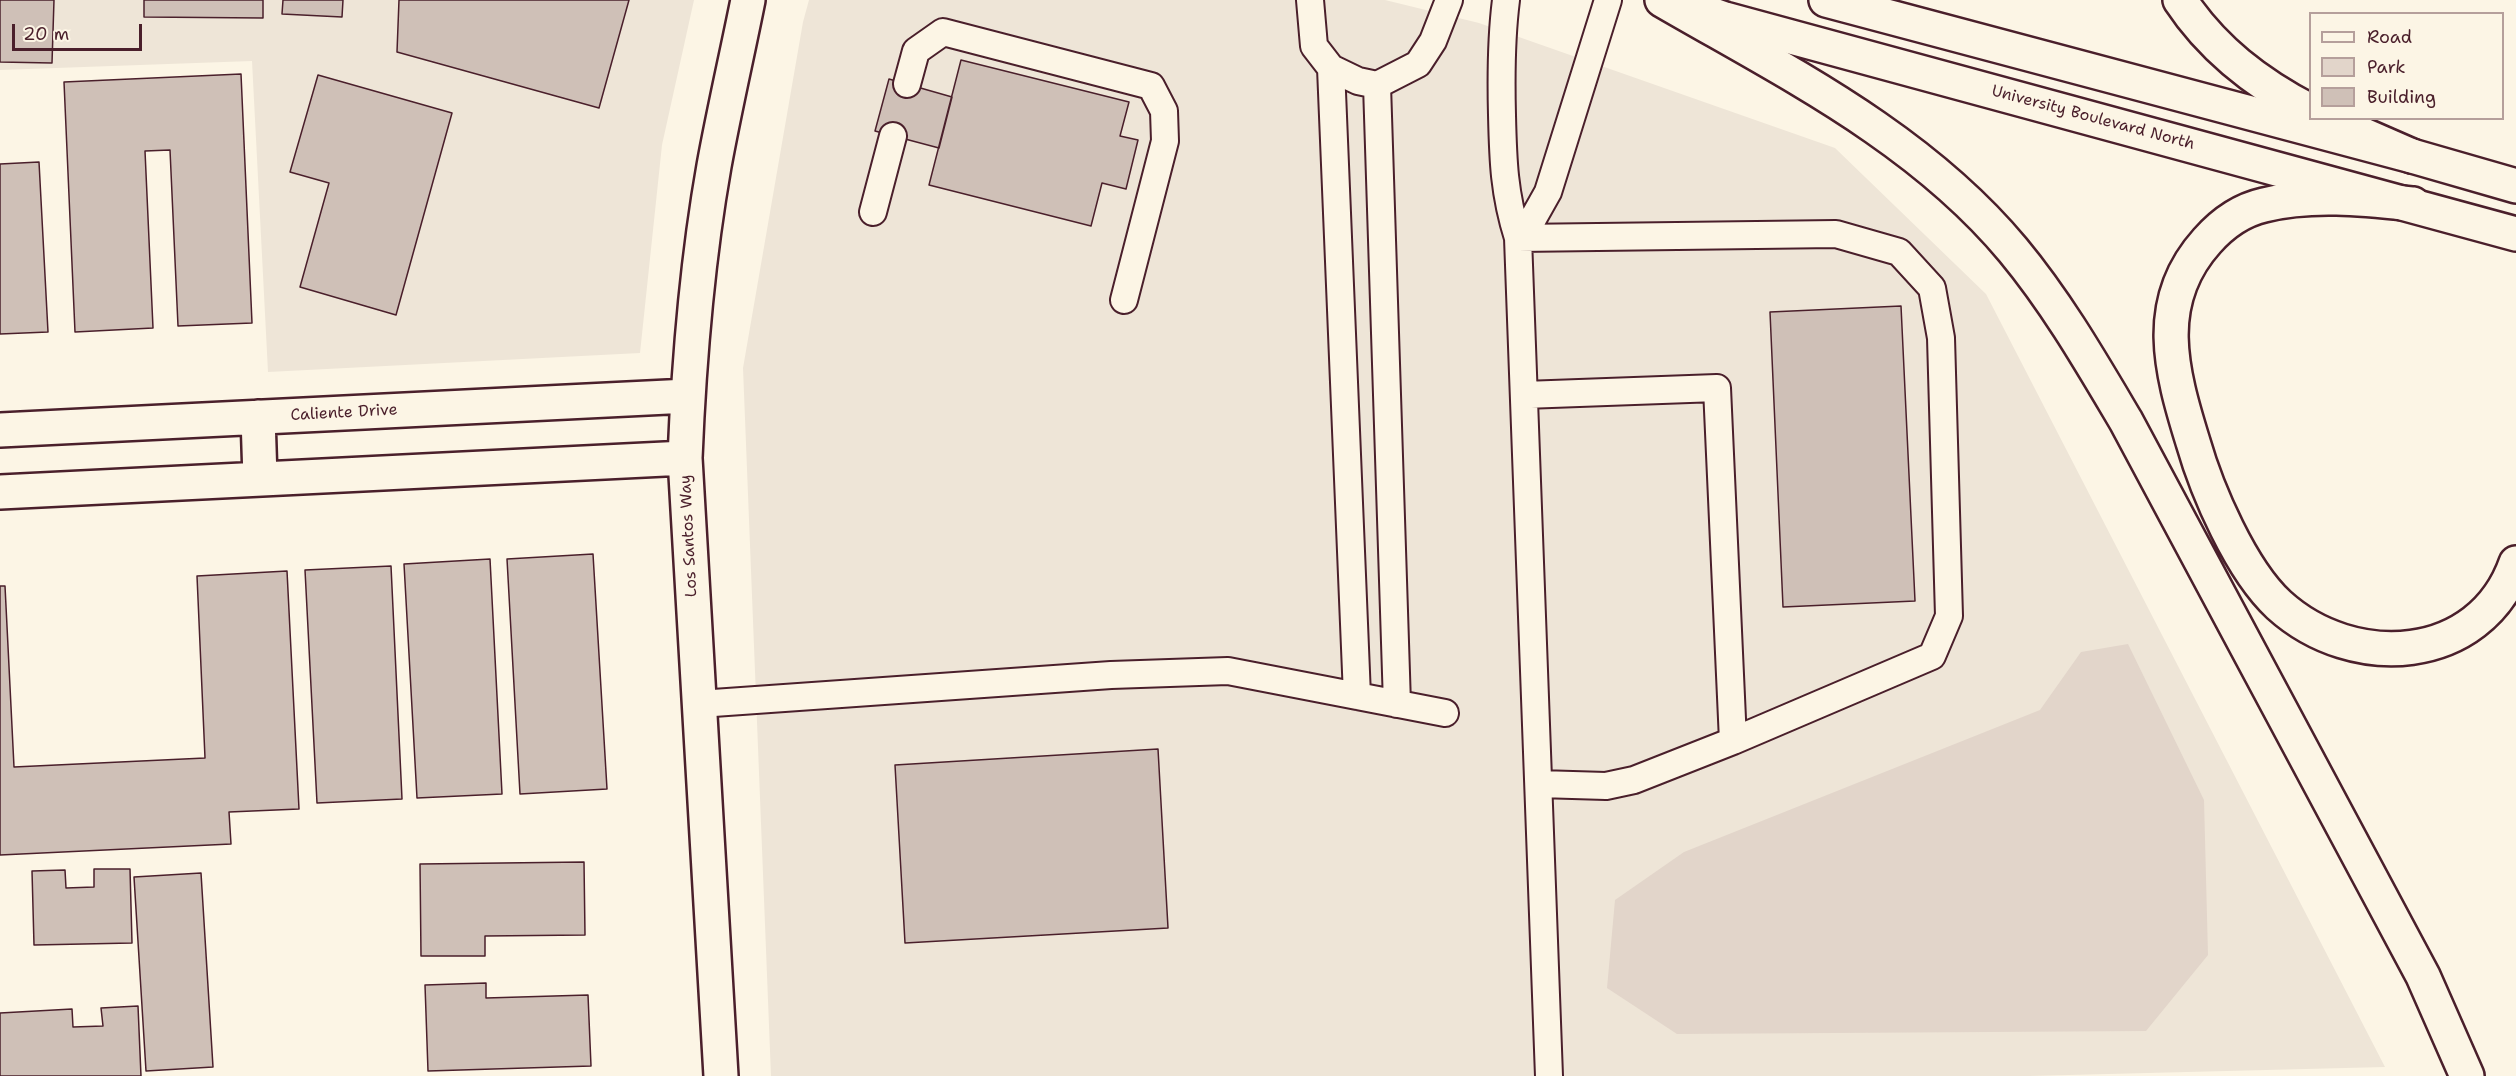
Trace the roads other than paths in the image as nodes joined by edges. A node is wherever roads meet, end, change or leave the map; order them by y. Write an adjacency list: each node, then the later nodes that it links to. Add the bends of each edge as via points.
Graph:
1 (748, 0): 24 (main road, Los Santos Way, via 714,168)
2 (1310, 0): 10 (lane, via 1314,46)
3 (1449, 0): 12 (lane, via 1433,41 1418,64)
4 (1506, 0): 21 (lane, via 1501,68 1504,173)
5 (1608, 0): 21 (lane, via 1548,192)
6 (1662, 0): 39 (main road, via 1855,112 1904,147 1976,210 2034,276 2126,421 2423,976)
7 (1671, 0): 18 (main road, University Boulevard North, via 1725,19)
8 (1826, 0): 16 (main road)
9 (2180, 0): 13 (main road, via 2204,32 2240,67)
10 (1331, 68): 12 (lane); 31 (lane)
11 (907, 84): 22 (lane, via 916,51 943,32 1151,87 1164,111 1165,141)
12 (1377, 85): 33 (lane)
13 (2309, 110)
14 (2330, 120): 16 (main road)
15 (892, 136): 19 (lane)
16 (2412, 156): 17 (main road)
17 (2516, 186)
18 (2413, 204): 20 (main road, University Boulevard North); 30 (main road, via 2330,199 2279,202 2238,215 2210,238 2184,273 2170,321 2171,355 2189,431 2223,516 2257,579 2292,615 2333,638 2376,648 2398,648 2419,647 2449,638 2494,605)
19 (873, 212)
20 (2516, 234)
21 (1518, 238): 23 (lane); 35 (lane, via 1836,234 1899,252 1932,288 1941,338 1949,616 1932,656)
22 (1124, 300)
23 (1524, 395): 35 (lane, via 1717,388); 36 (lane)
24 (688, 396): 25 (main road, Caliente Drive); 27 (main road, Los Santos Way)
25 (258, 417): 26 (main road, Caliente Drive); 28 (main road)
26 (0, 430)
27 (685, 458): 28 (main road); 32 (main road, Los Santos Way)
28 (260, 478): 29 (main road)
29 (0, 492)
30 (2516, 563)
31 (1357, 696): 32 (lane, via 1228,671 1112,675); 33 (lane)
32 (699, 704): 37 (main road, Los Santos Way)
33 (1397, 704): 34 (lane)
34 (1445, 713)
35 (1733, 741): 36 (lane, via 1620,784)
36 (1539, 784): 38 (lane)
37 (721, 1076)
38 (1549, 1076)
39 (2467, 1076)

